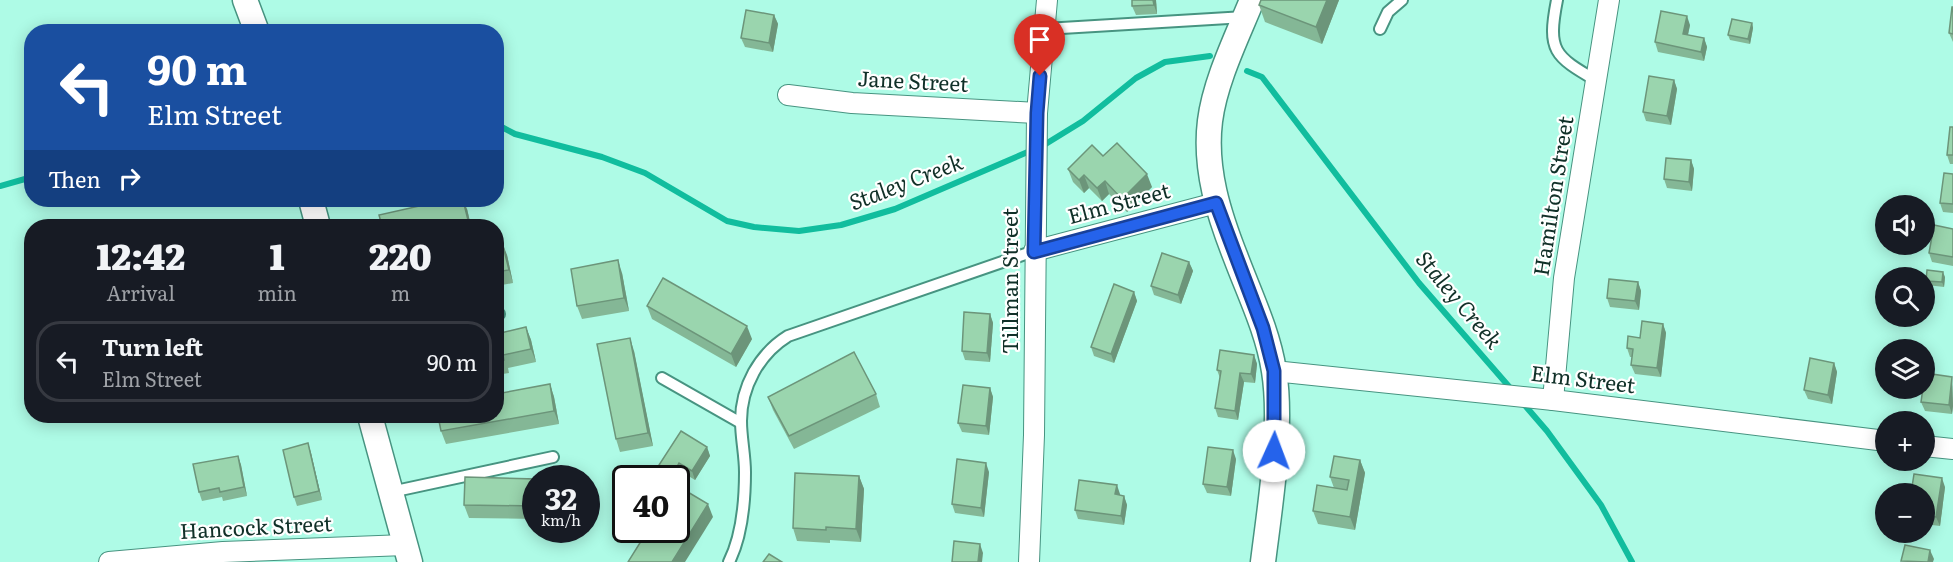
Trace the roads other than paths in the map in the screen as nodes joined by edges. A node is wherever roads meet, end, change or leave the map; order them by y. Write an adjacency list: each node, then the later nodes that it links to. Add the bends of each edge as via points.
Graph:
1 (245, 0): 7 (street)
2 (1047, 0): 8 (street, Tillman Street)
3 (1402, 0): 9 (lane, via 1388,12)
4 (1557, 0): 10 (lane, via 1553,46 1568,64)
5 (1609, 0): 10 (street, Hamilton Street)
6 (1248, 9): 8 (lane); 13 (street, via 1225,66 1210,120 1210,167)
7 (254, 24)
8 (1045, 29): 12 (street, Tillman Street)
9 (1380, 29)
10 (1597, 81): 17 (street, Hamilton Street, via 1564,278)
11 (788, 95): 12 (street, Jane Street, via 852,103)
12 (1037, 113): 14 (street, Tillman Street)
13 (1216, 203): 14 (street, Elm Street); 15 (street, via 1263,328)
14 (1034, 252): 19 (lane, via 788,336 774,345 752,374); 28 (street, Tillman Street)
15 (1274, 371): 17 (street, Elm Street); 29 (street, via 1276,431)
16 (662, 378): 19 (lane)
17 (1553, 400): 20 (street, Elm Street)
18 (372, 423): 24 (street)
19 (741, 423): 27 (lane, via 744,506)
20 (1875, 440)
21 (1935, 447): 22 (street)
22 (1953, 449)
23 (553, 457): 24 (lane)
24 (391, 492): 25 (street)
25 (408, 554): 26 (street, Hancock Street, via 223,552)
26 (109, 562)
27 (729, 562)
28 (1029, 562)
29 (1263, 562)

